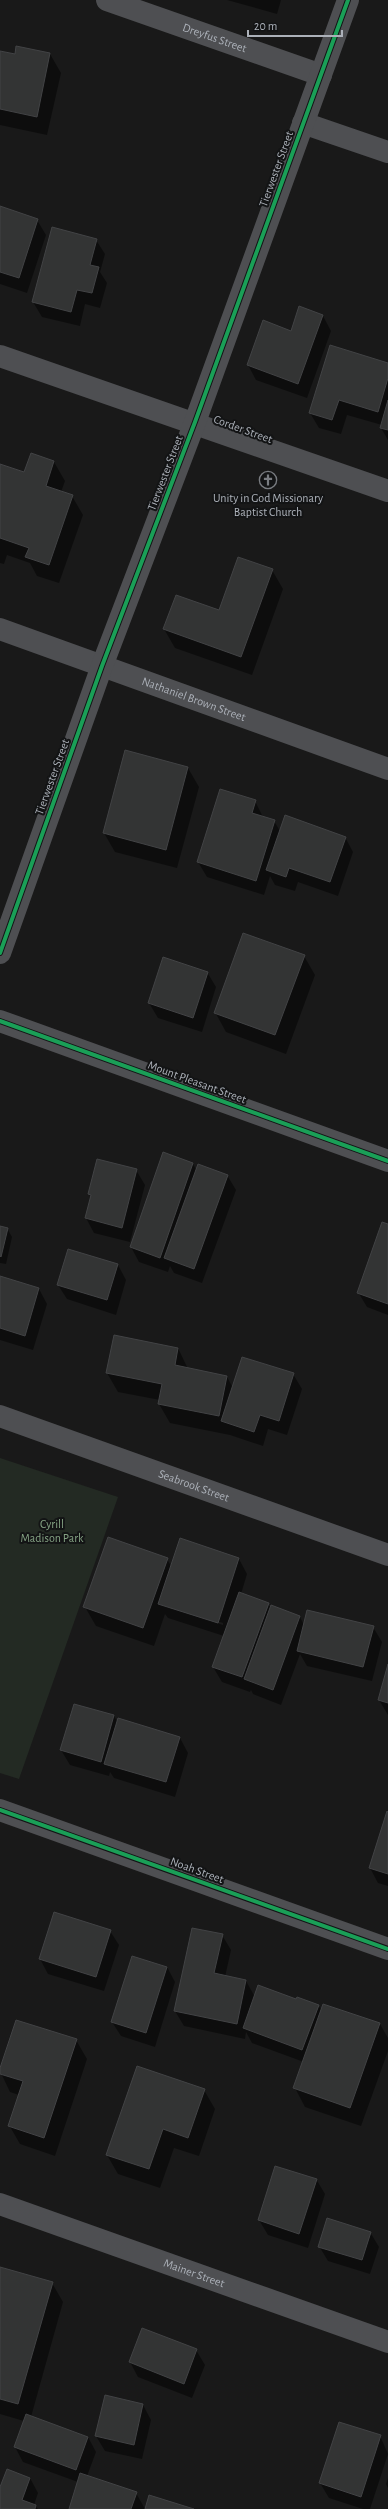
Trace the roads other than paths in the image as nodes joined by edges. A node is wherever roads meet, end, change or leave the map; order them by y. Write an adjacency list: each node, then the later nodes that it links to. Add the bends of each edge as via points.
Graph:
1 (107, 0): 3 (street, Dreyfus Street)
2 (348, 0): 3 (street, Tierwester Street)
3 (321, 75): 4 (street, Tierwester Street)
4 (303, 124): 5 (street); 7 (street, Tierwester Street)
5 (388, 152)
6 (0, 356): 7 (street, Corder Street)
7 (196, 422): 8 (street, Corder Street); 10 (street, Tierwester Street)
8 (388, 491)
9 (0, 629): 10 (street, Nathaniel Brown Street)
10 (102, 666): 11 (street, Nathaniel Brown Street); 12 (street, Tierwester Street)
11 (388, 769)
12 (0, 953)
13 (0, 1021): 14 (street, Mount Pleasant Street)
14 (388, 1161)
15 (0, 1416): 16 (street, Seabrook Street)
16 (388, 1555)
17 (0, 1810): 18 (street, Noah Street)
18 (388, 1950)
19 (0, 2204): 20 (street, Mainer Street)
20 (388, 2342)

